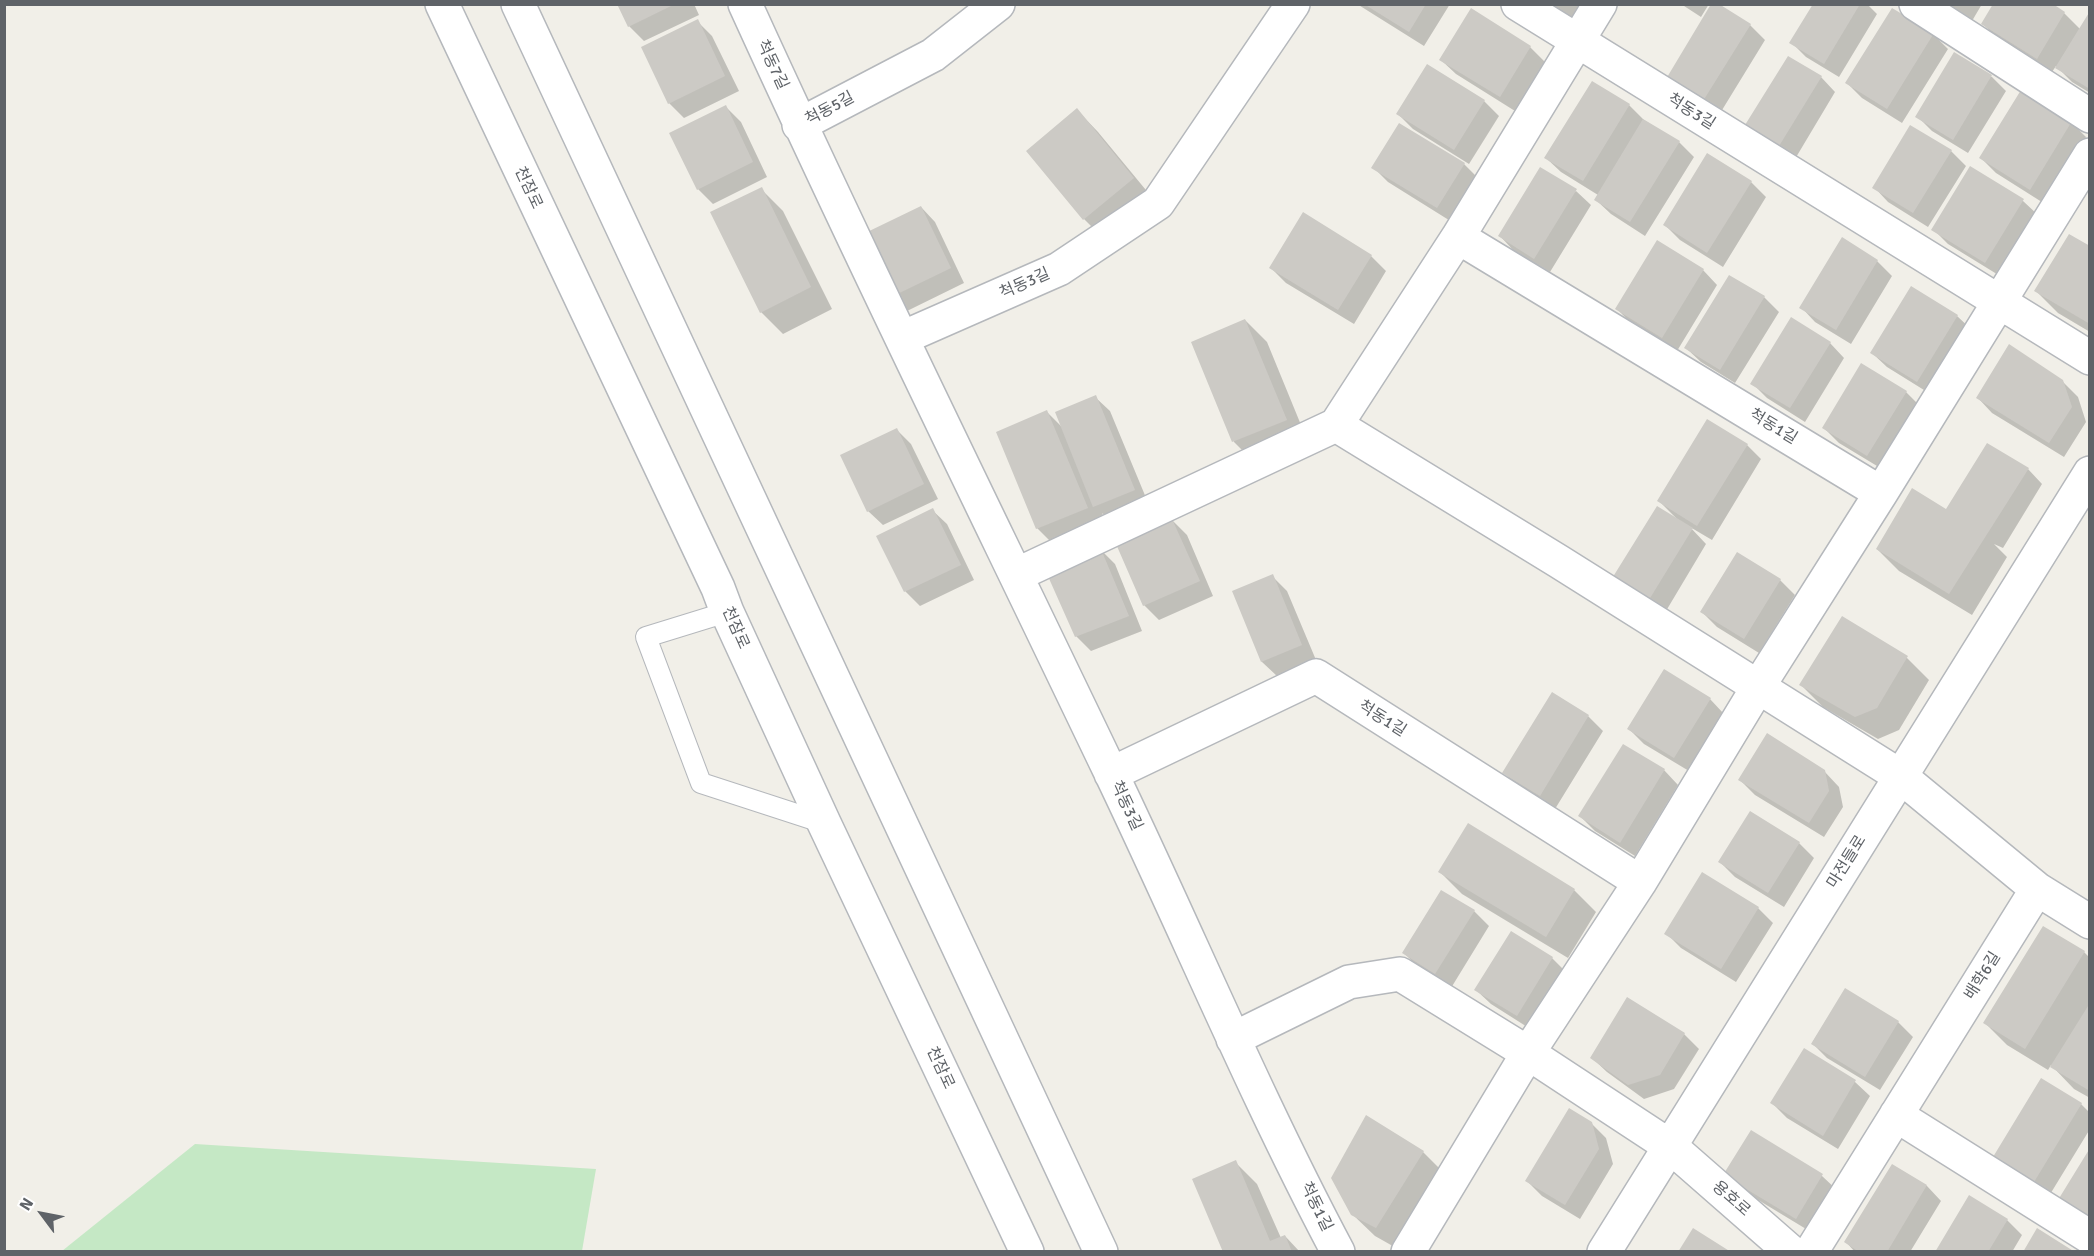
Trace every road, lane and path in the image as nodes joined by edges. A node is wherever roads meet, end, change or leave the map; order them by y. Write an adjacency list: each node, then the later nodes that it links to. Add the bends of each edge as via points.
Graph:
1 (442, 4): 21 (street, 천잠로)
2 (518, 4): 35 (street)
3 (745, 4): 11 (street, 척동7길)
4 (998, 4): 11 (street, 척동5길, via 933,55)
5 (1293, 4): 15 (street, 척동3길, via 1158,203 1059,269)
6 (1518, 4): 9 (street, 척동3길)
7 (1600, 4): 9 (street)
8 (1916, 4): 10 (street)
9 (1577, 41): 13 (street); 14 (street, 척동3길)
10 (2090, 116)
11 (800, 125): 15 (street, 척동5길)
12 (2090, 155): 14 (street)
13 (1458, 237): 17 (street); 19 (street, 척동1길)
14 (1999, 303): 16 (street); 19 (street)
15 (902, 338): 20 (street, 척동3길)
16 (2090, 358)
17 (1336, 425): 20 (street); 22 (street)
18 (2090, 473): 24 (street, 마전들로)
19 (1881, 493): 22 (street)
20 (1016, 575): 23 (street, 척동3길)
21 (727, 612): 25 (street, 천잠로); 25 (lane, via 646,637 701,783)
22 (1758, 687): 24 (street); 26 (street)
23 (1111, 774): 26 (street, 척동1길, via 1316,676); 29 (street, 척동3길)
24 (1900, 776): 27 (street); 32 (street, 마전들로)
25 (824, 823): 34 (street, 천잠로)
26 (1640, 882): 30 (street)
27 (2037, 889): 28 (street); 31 (street, 배학6길)
28 (2090, 922)
29 (1233, 1039): 30 (street, via 1349,982 1400,974); 36 (street, 척동1길)
30 (1528, 1053): 32 (street, 용호로); 37 (street)
31 (1896, 1115): 33 (street); 40 (street, 배학6길)
32 (1671, 1147): 38 (street, 마전들로); 39 (street, 용호로)
33 (2090, 1237)
34 (1027, 1251)
35 (1101, 1251)
36 (1338, 1251)
37 (1408, 1251)
38 (1604, 1251)
39 (1791, 1251)
40 (1811, 1251)

